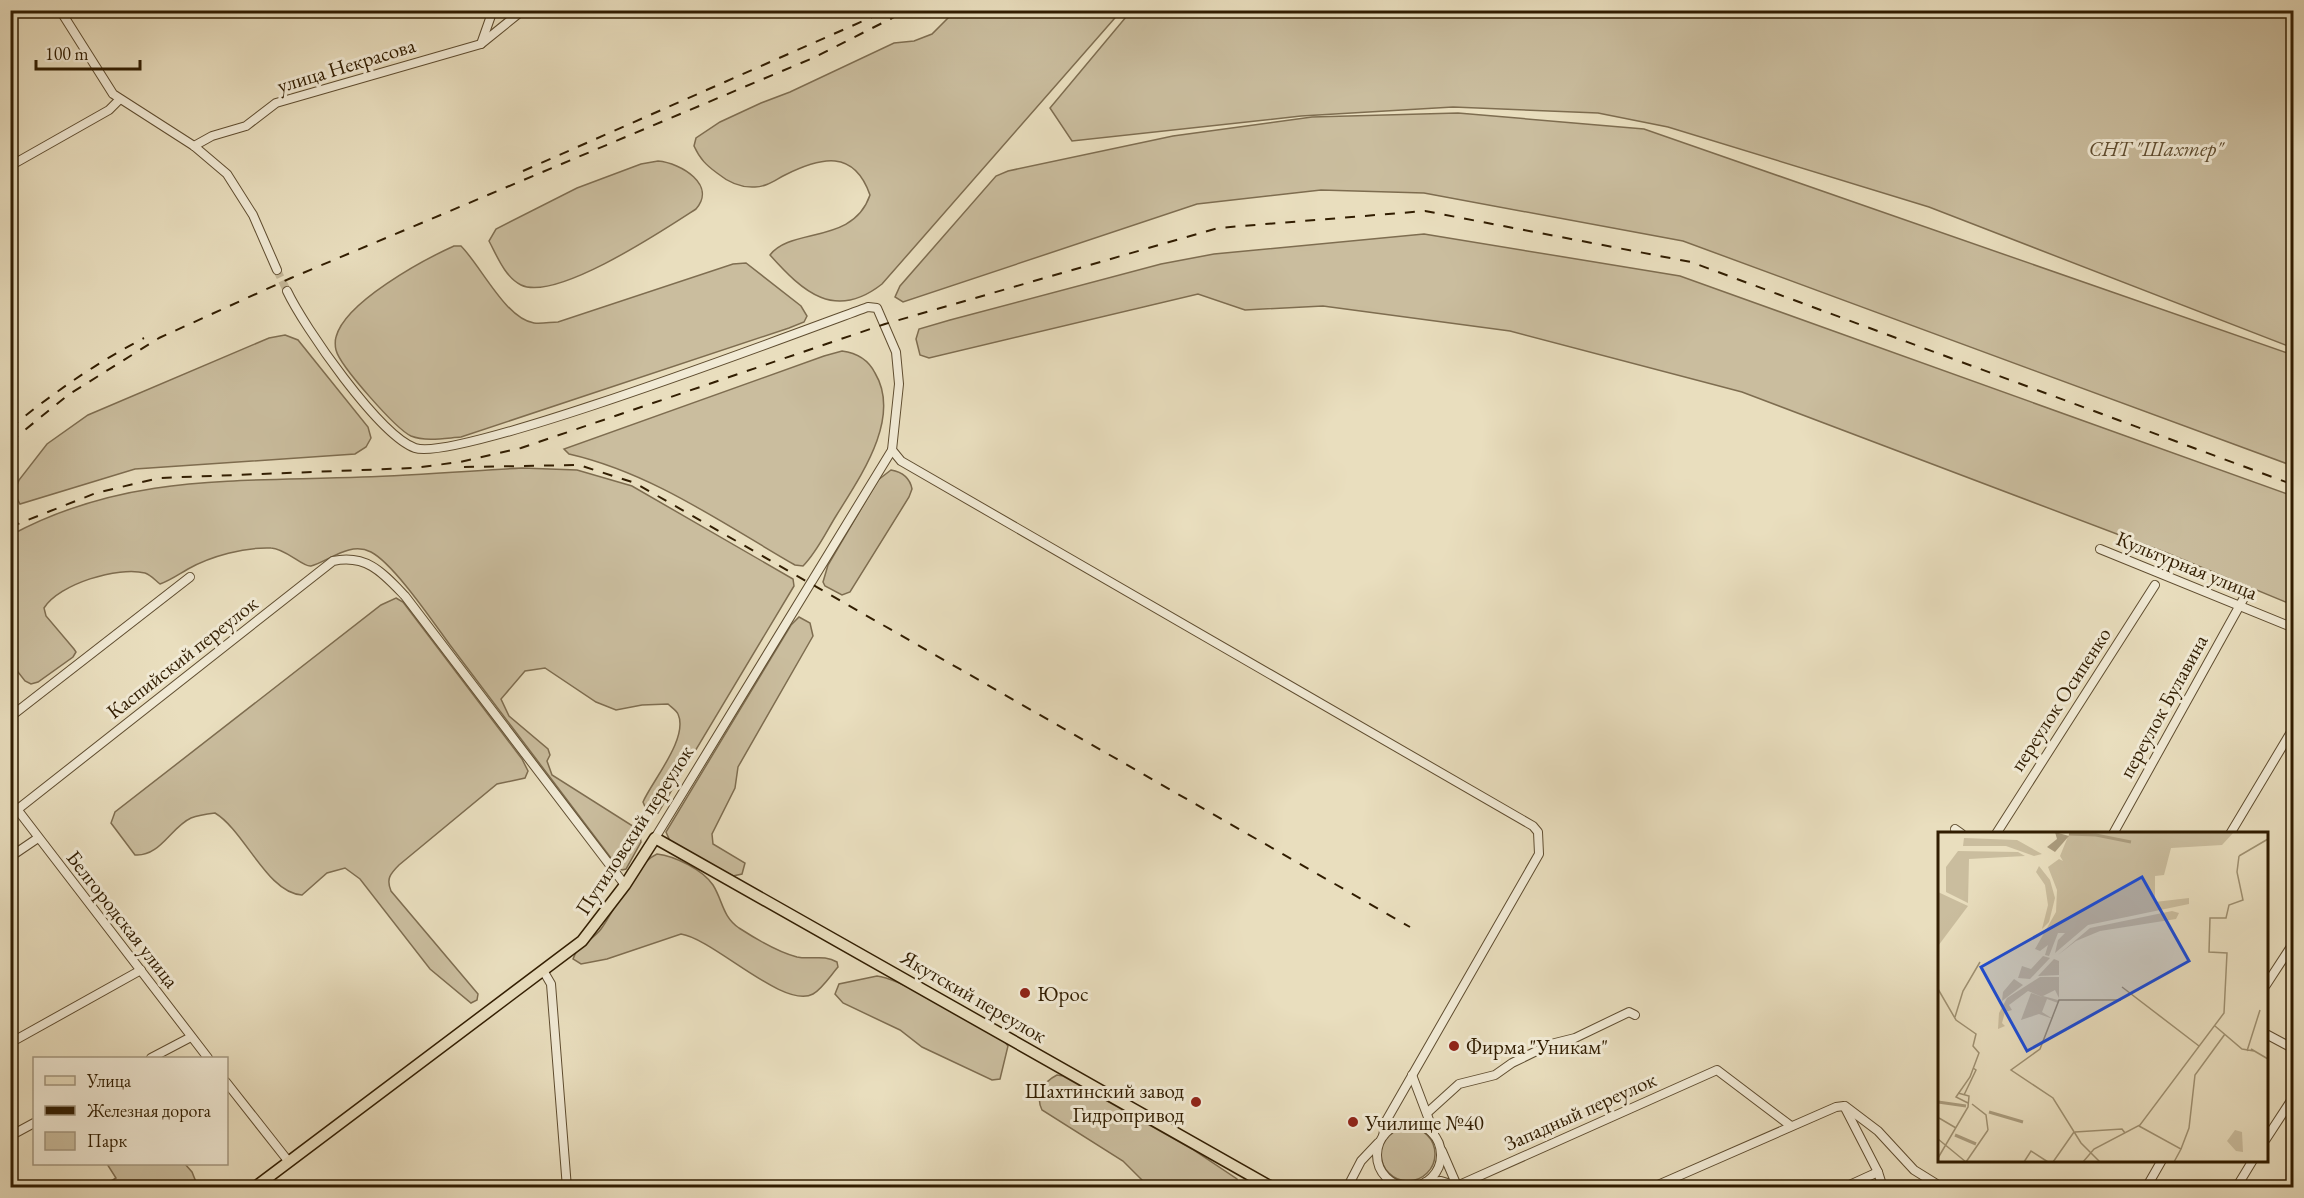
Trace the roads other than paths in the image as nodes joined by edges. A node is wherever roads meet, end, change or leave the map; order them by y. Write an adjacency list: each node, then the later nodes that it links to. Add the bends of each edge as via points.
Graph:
1 (60, 10): 5 (street)
2 (493, 10): 4 (street)
3 (523, 10): 4 (street)
4 (481, 44): 6 (street, улица Некрасова, via 276,103 246,126)
5 (119, 100): 6 (street); 7 (street, via 109,110)
6 (194, 146): 8 (street, via 238,187)
7 (10, 166)
8 (277, 270)
9 (287, 291): 10 (street, via 371,413 401,441 426,451 568,412 868,307 877,308 896,352 899,384)
10 (892, 450): 25 (street, Путиловский переулок); 39 (street, via 916,470 1538,832 1539,854)
11 (2100, 549): 15 (street, Культурная улица)
12 (190, 577): 17 (street)
13 (2155, 585): 21 (street, переулок Осипенко)
14 (2245, 596): 15 (street, переулок Булавина)
15 (2239, 606): 16 (street, Культурная улица); 22 (street, переулок Булавина)
16 (2294, 628)
17 (10, 717)
18 (2294, 727): 23 (street)
19 (10, 800): 20 (street, Белгородская улица)
20 (18, 809): 24 (street, Белгородская улица); 27 (street, Каспийский переулок, via 333,561 365,560 405,596)
21 (1997, 832)
22 (2114, 832)
23 (2231, 832)
24 (38, 838): 26 (street); 29 (street, Белгородская улица)
25 (655, 838): 27 (main road, Путиловский переулок); 59 (main road, Якутский переулок)
26 (10, 857)
27 (625, 885): 30 (main road, Путиловский переулок, via 591,932)
28 (2294, 942): 31 (street)
29 (141, 970): 34 (street, Белгородская улица); 35 (street)
30 (544, 972): 50 (main road, Путиловский переулок); 58 (street, via 551,984)
31 (2268, 983)
32 (1635, 1015): 43 (street, via 1629,1012 1575,1038 1551,1044 1496,1075 1459,1084)
33 (2268, 1035): 36 (street)
34 (190, 1036): 37 (street); 38 (street, Белгородская улица)
35 (10, 1043)
36 (2294, 1049)
37 (154, 1057)
38 (206, 1057)
39 (1412, 1075): 43 (street); 48 (street, via 1386,1120)
40 (228, 1085): 50 (street)
41 (2294, 1096): 47 (street)
42 (1840, 1106): 45 (street); 53 (street); 64 (street, via 1878,1131 1914,1170)
43 (1427, 1113): 49 (street)
44 (33, 1123): 46 (street)
45 (1791, 1126): 56 (street, Западный переулок, via 1717,1070); 61 (street)
46 (12, 1132)
47 (2268, 1136)
48 (1381, 1139): 49 (street, via 1395,1125 1411,1123 1426,1128); 55 (street, via 1377,1158 1383,1173 1395,1183); 60 (street, via 1361,1161)
49 (1437, 1139): 54 (street, via 1440,1163); 56 (street)
50 (289, 1162): 57 (main road, Путиловский переулок)
51 (2161, 1162): 65 (street)
52 (2252, 1162): 66 (street)
53 (1878, 1172): 62 (street); 63 (street)
54 (1426, 1182): 55 (street); 56 (street, via 1441,1181)
55 (1410, 1187)
56 (1458, 1187)
57 (254, 1188)
58 (567, 1188)
59 (1273, 1188)
60 (1347, 1188)
61 (1651, 1188)
62 (1843, 1188)
63 (1883, 1188)
64 (1943, 1188)
65 (2146, 1188)
66 (2236, 1188)

